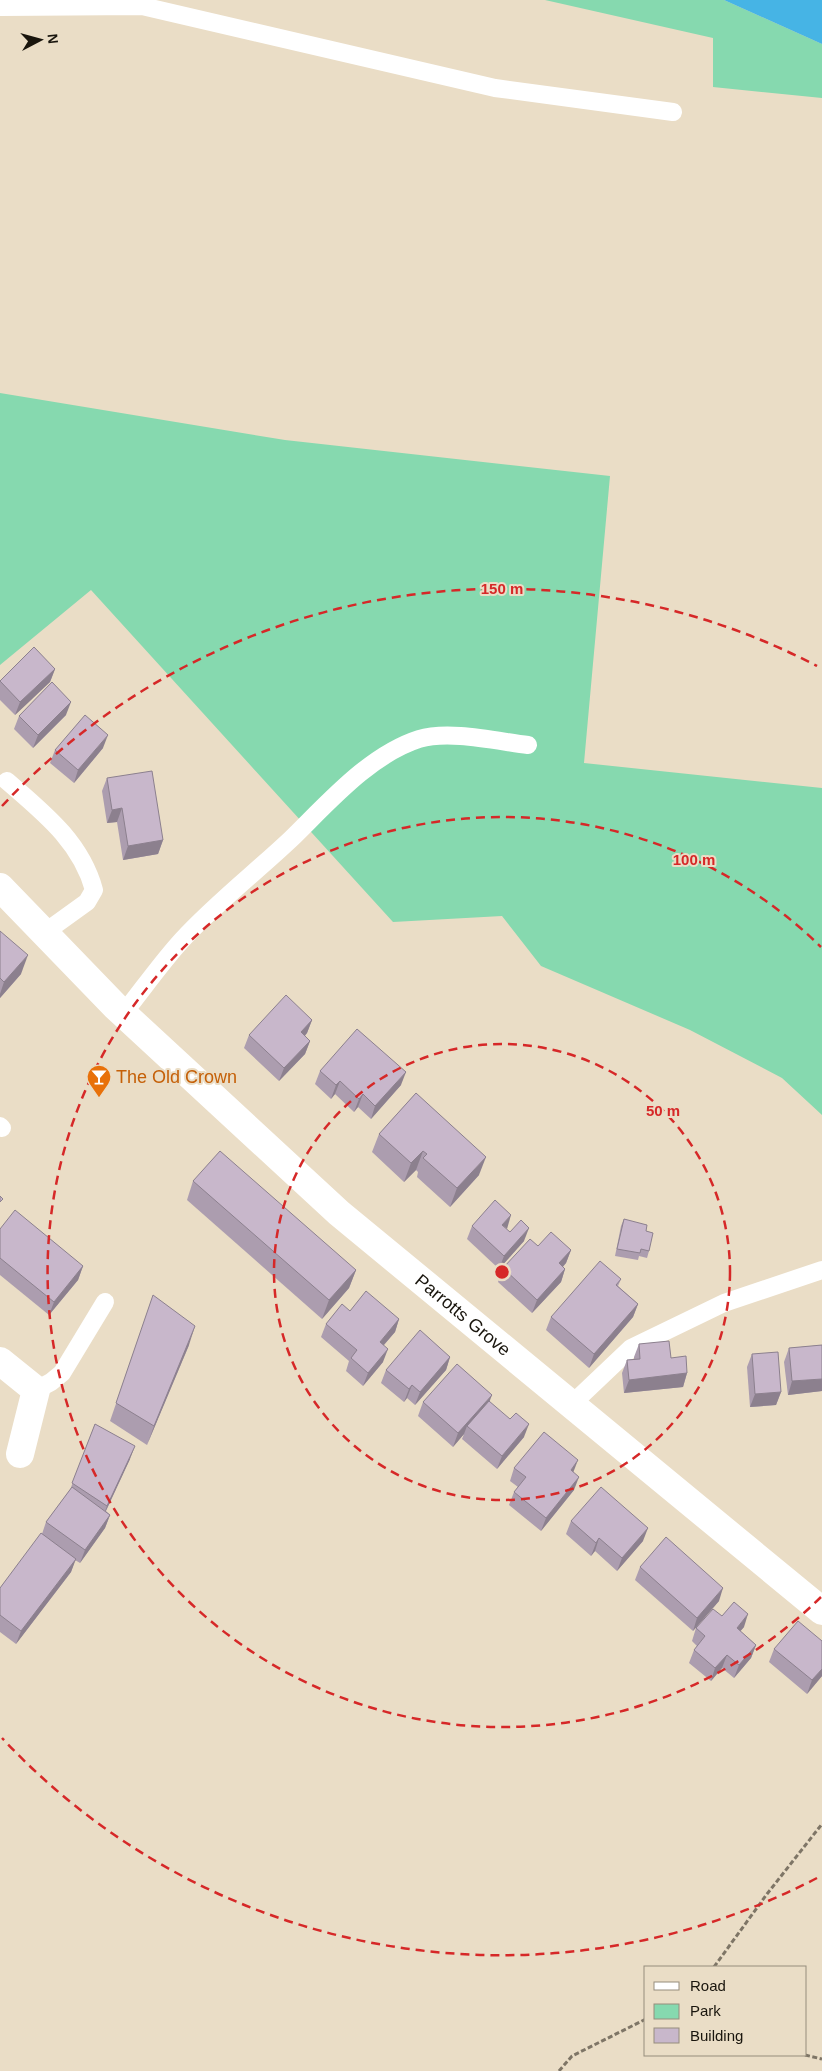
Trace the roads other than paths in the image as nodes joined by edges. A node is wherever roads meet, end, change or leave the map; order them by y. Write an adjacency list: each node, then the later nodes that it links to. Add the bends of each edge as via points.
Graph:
1 (0, 7): 2 (lane, via 142,6 495,88)
2 (673, 112)
3 (528, 745): 7 (lane, via 438,735 417,740 389,754 355,778 272,858 240,883)
4 (7, 781): 6 (lane, via 54,822 78,850 94,890 87,902)
5 (0, 887): 6 (main road, Parrotts Grove)
6 (44, 933): 7 (main road, Parrotts Grove)
7 (120, 1011): 12 (main road, Parrotts Grove, via 339,1213)
8 (822, 1270): 12 (lane, via 724,1303 631,1348)
9 (105, 1302): 11 (lane, via 62,1373)
10 (0, 1361): 11 (main road)
11 (36, 1390): 13 (main road)
12 (572, 1404): 14 (main road, Parrotts Grove)
13 (20, 1454)
14 (822, 1611)

